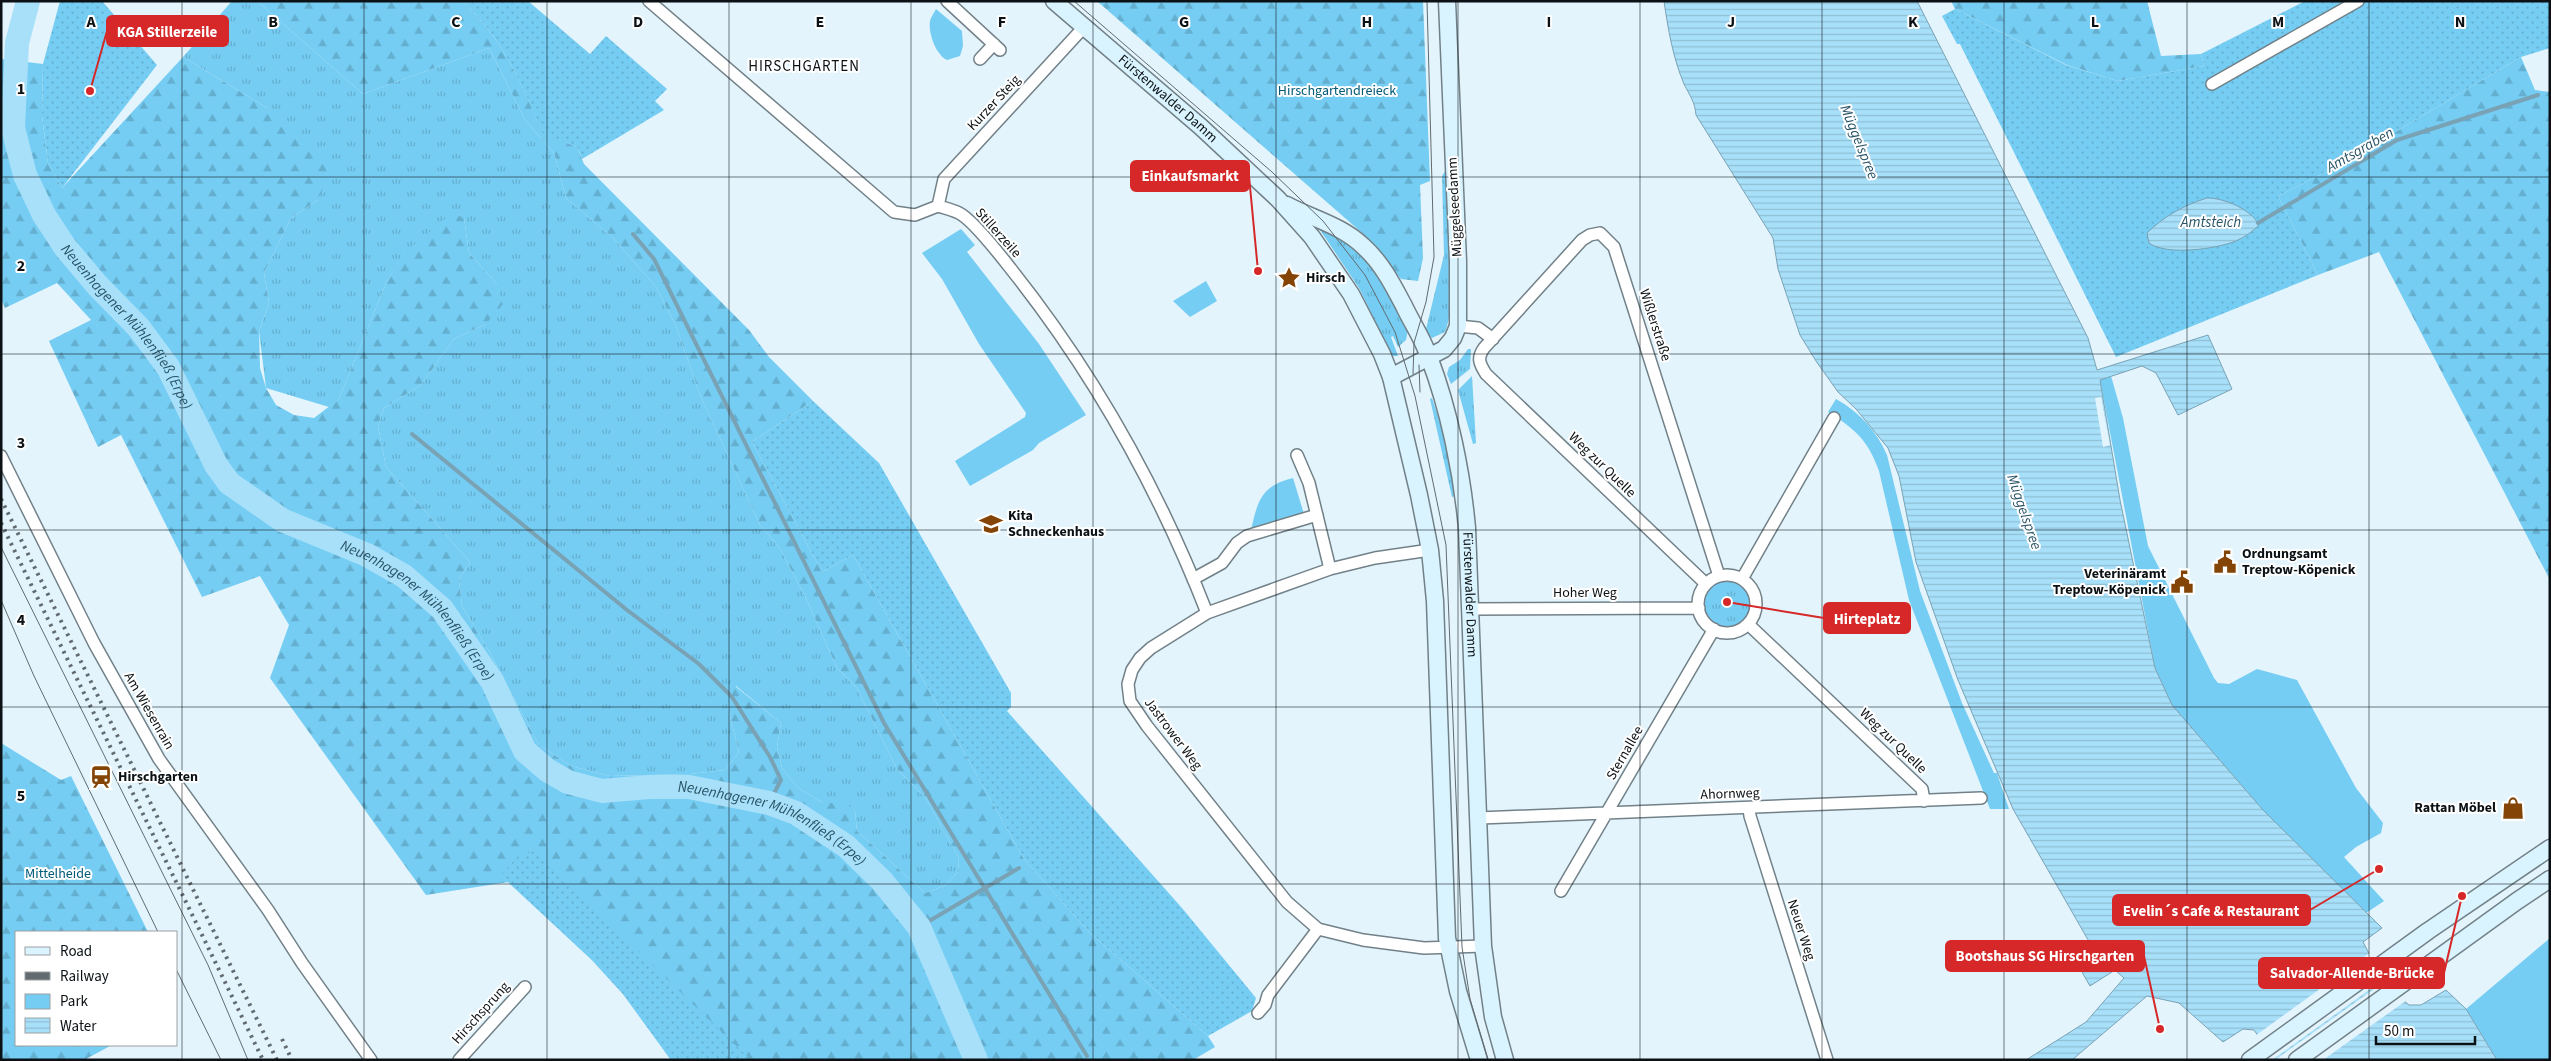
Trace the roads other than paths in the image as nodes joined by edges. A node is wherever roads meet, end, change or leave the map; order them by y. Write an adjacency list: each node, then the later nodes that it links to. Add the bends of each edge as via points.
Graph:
1 (648, 1): 10 (street, via 894,212 914,215)
2 (947, 1): 7 (street, via 997,47)
3 (1054, 1): 6 (main road, Fürstenwalder Damm)
4 (1447, 1): 11 (main road, Müggelseedamm)
5 (2358, 1): 8 (street)
6 (1084, 27): 9 (main road, Fürstenwalder Damm, via 1201,127); 10 (street, Kurzer Steig, via 944,179)
7 (980, 59)
8 (2212, 84)
9 (1278, 200): 13 (main road, Fürstenwalder Damm, via 1337,227 1368,251 1390,280); 15 (main road, Fürstenwalder Damm, via 1312,237 1352,294)
10 (938, 206): 23 (street, Stillerzeile, via 961,214 1035,299 1125,440 1171,527)
11 (1458, 326): 12 (street, via 1478,328); 13 (main road, via 1449,344)
12 (1493, 339): 14 (street, Wißlerstraße, via 1480,354); 22 (street, Wißlerstraße, via 1582,240 1600,233 1608,239 1614,248)
13 (1429, 357): 15 (main road); 27 (main road, Fürstenwalder Damm, via 1461,475)
14 (1480, 365): 25 (street, Weg zur Quelle)
15 (1391, 377): 20 (main road, Fürstenwalder Damm)
16 (1834, 418): 24 (street)
17 (1297, 455): 19 (street)
18 (1, 456): 44 (street, Am Wiesenrain, via 94,642 159,759)
19 (1318, 516): 21 (street); 23 (street, via 1247,536 1237,543 1222,563)
20 (1430, 550): 21 (street, Jastrower Weg); 41 (main road, Fürstenwalder Damm, via 1435,601)
21 (1330, 569): 28 (street, Jastrower Weg)
22 (1719, 576): 24 (street); 25 (street)
23 (1193, 579): 28 (street, Stillerzeile)
24 (1742, 579): 29 (street, via 1754,592 1756,600 1756,609)
25 (1706, 584): 26 (street, via 1700,595)
26 (1699, 608): 27 (street, Hoher Weg); 30 (street, via 1704,620)
27 (1471, 609): 35 (main road, Fürstenwalder Damm)
28 (1207, 613): 39 (street, Jastrower Weg, via 1140,658 1128,684 1130,701 1287,902)
29 (1748, 624): 30 (street, via 1736,632); 32 (street, Weg zur Quelle, via 1922,789)
30 (1714, 629): 34 (street, Sternallee)
31 (1982, 798): 32 (street, Ahornweg)
32 (1924, 801): 33 (street, Ahornweg)
33 (1749, 809): 34 (street, Ahornweg); 48 (street, Neuer Weg)
34 (1606, 814): 35 (street, Ahornweg); 38 (street, Sternallee)
35 (1479, 818): 40 (main road, Fürstenwalder Damm)
36 (2550, 848): 49 (main road, via 2428,931)
37 (2550, 879): 50 (main road)
38 (1561, 891)
39 (1318, 929): 41 (street, Jastrower Weg, via 1380,943); 43 (street)
40 (1483, 946): 41 (street, Jastrower Weg); 47 (main road, Fürstenwalder Damm, via 1493,1017)
41 (1448, 948): 46 (main road, Fürstenwalder Damm)
42 (525, 987): 45 (street, Hirschsprung)
43 (1258, 1013)
44 (371, 1060)
45 (459, 1060)
46 (1479, 1060)
47 (1506, 1060)
48 (1827, 1060)
49 (2250, 1060)
50 (2297, 1060)

